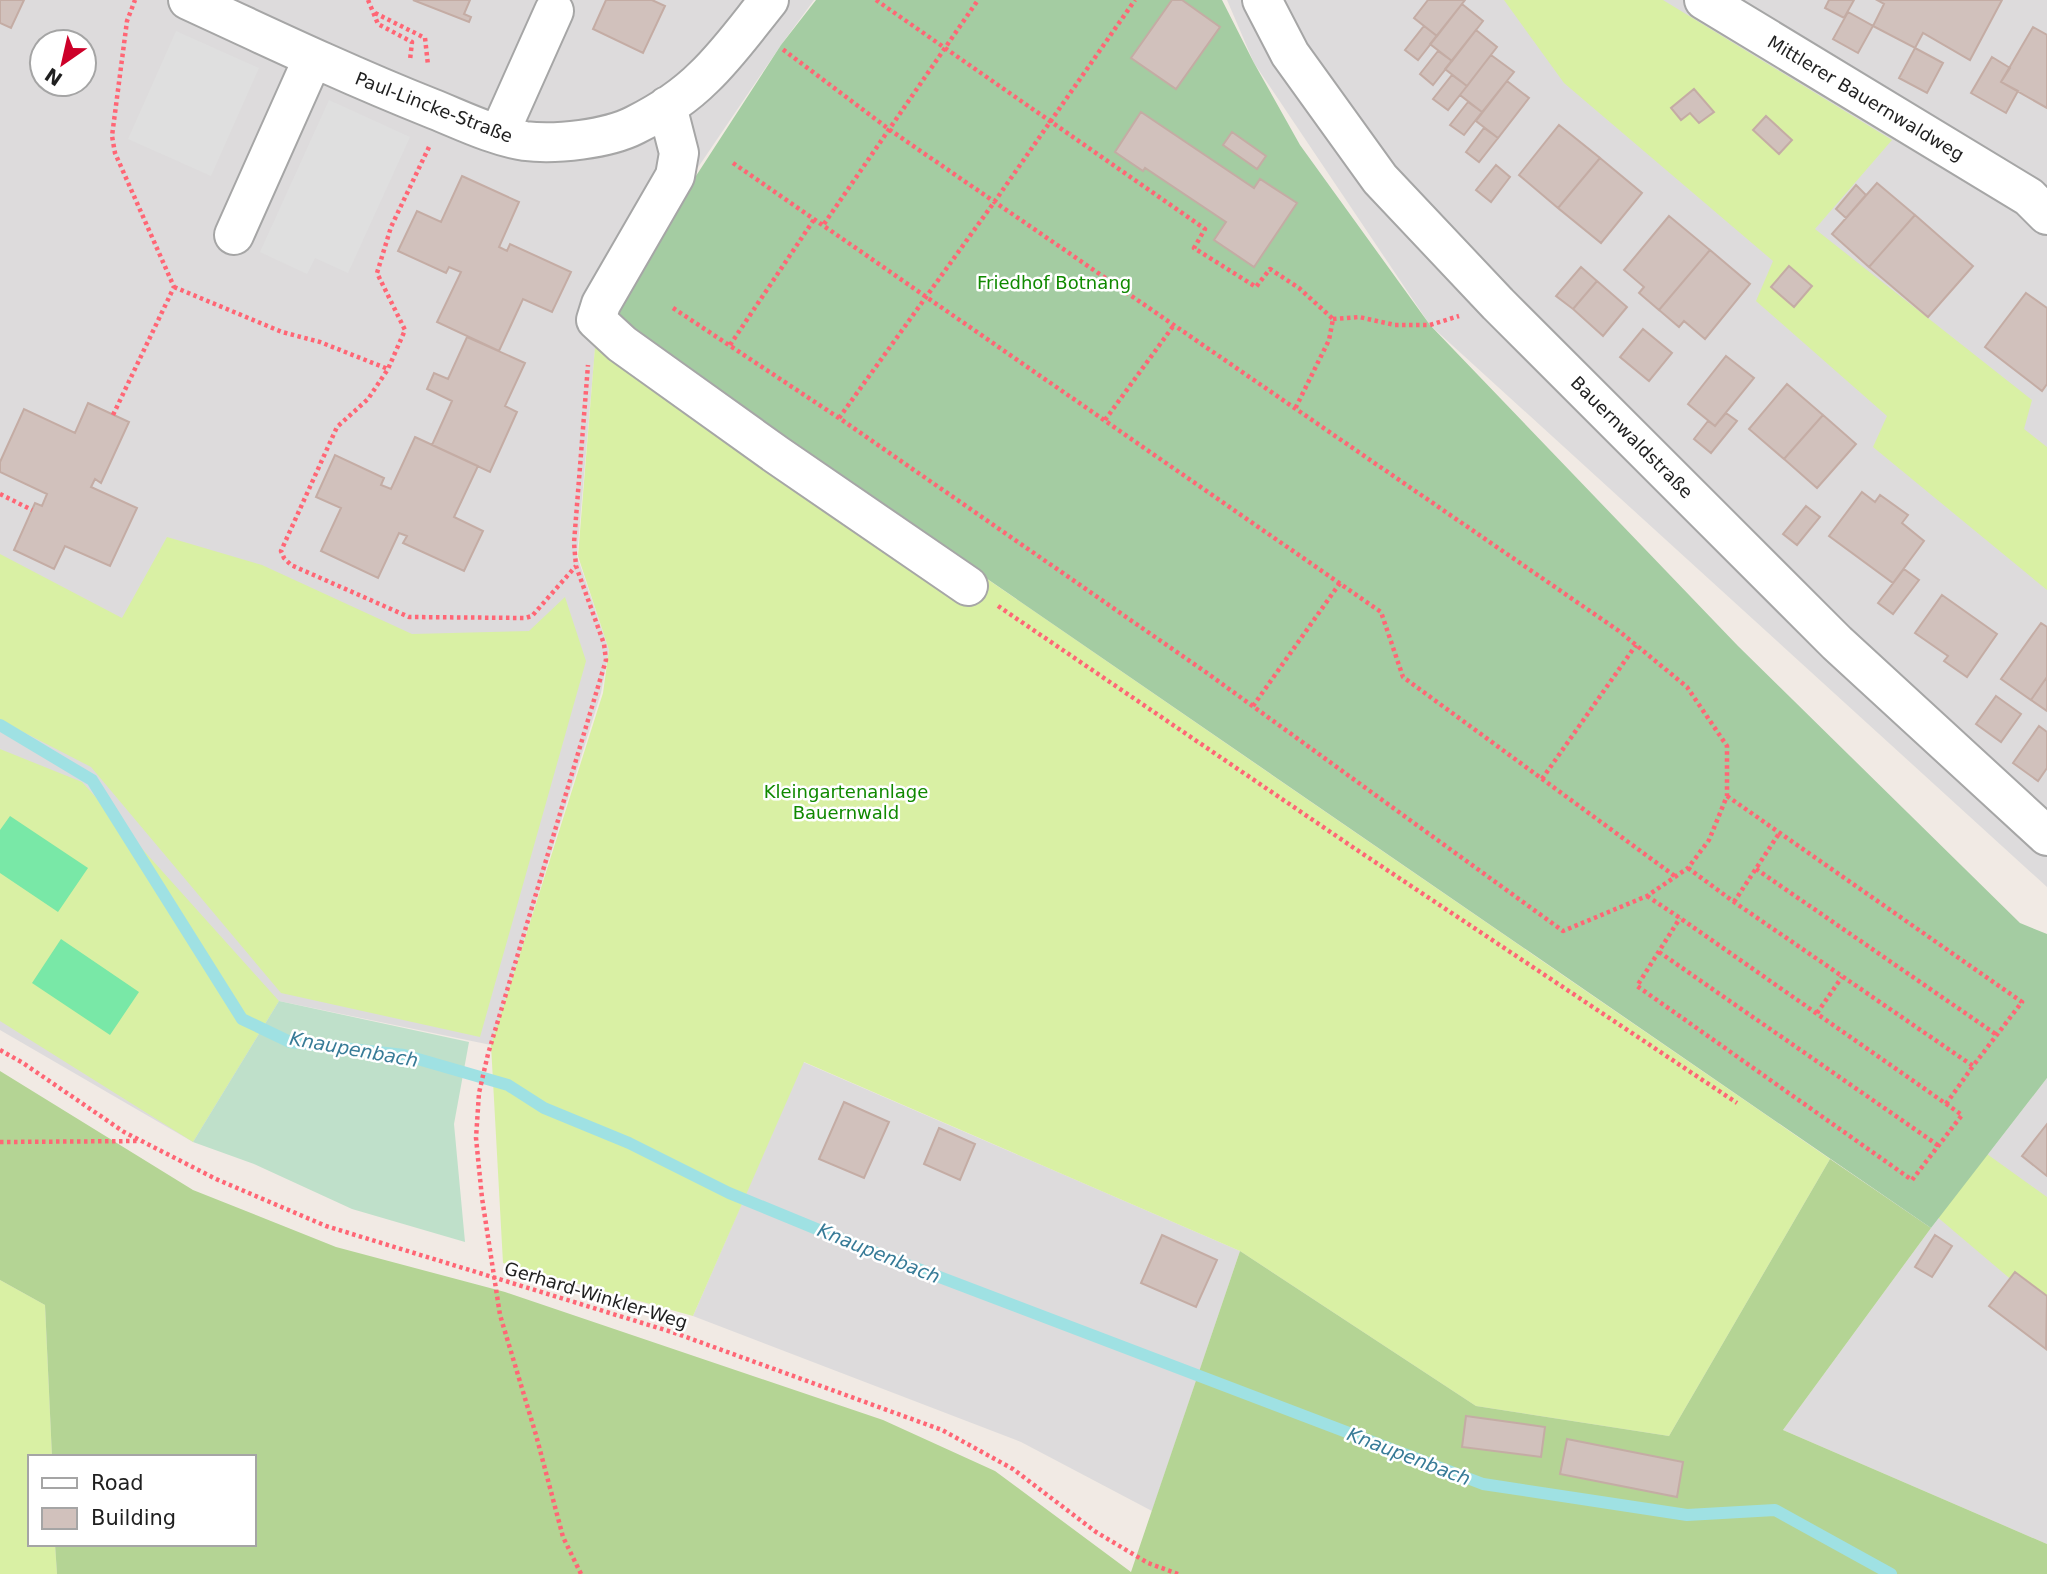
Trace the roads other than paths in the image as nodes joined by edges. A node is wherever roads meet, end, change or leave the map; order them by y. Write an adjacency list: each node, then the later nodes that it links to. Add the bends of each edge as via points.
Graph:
1 (188, 0): 6 (street, Paul-Lincke-Straße)
2 (1262, 0): 12 (street, Bauernwaldstraße, via 1290,54 1380,179 1498,304 1837,643)
3 (1704, 0): 9 (street, Mittlerer Bauernwaldweg)
4 (554, 11): 8 (street)
5 (760, 12): 7 (street, Paul-Lincke-Straße, via 704,78)
6 (313, 58): 8 (street, Paul-Lincke-Straße); 10 (street)
7 (667, 106): 8 (street, Paul-Lincke-Straße, via 633,126 597,137 526,141); 11 (street, via 679,153 675,176 596,320 655,368)
8 (499, 134)
9 (2041, 204)
10 (234, 235)
11 (968, 586)
12 (2047, 836)

